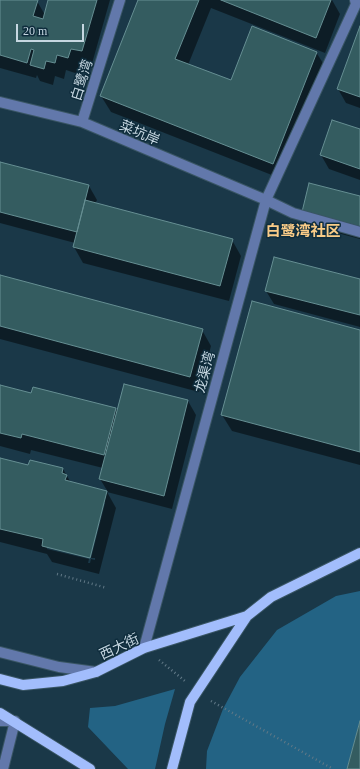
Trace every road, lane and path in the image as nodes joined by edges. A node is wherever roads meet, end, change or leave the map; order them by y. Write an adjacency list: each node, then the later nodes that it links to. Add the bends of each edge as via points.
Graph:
1 (120, 0): 4 (street, 白鹭湾)
2 (355, 0): 5 (street, 龙渠湾, via 356,4)
3 (0, 102): 4 (street, 菜坑岸)
4 (82, 122): 5 (street, 菜坑岸)
5 (266, 200): 6 (street, via 293,213); 11 (street, 龙渠湾)
6 (360, 232)
7 (360, 553): 10 (main road, via 271,597)
8 (57, 574): 9 (path)
9 (107, 588)
10 (247, 616): 11 (main road, 西大街); 21 (main road, via 190,702)
11 (144, 648): 13 (main road, 西大街)
12 (0, 652): 13 (street, via 59,667)
13 (96, 672): 14 (main road, 西大街, via 62,681 24,685)
14 (0, 679)
15 (223, 709): 22 (path)
16 (0, 713): 18 (main road)
17 (0, 721): 18 (street)
18 (15, 721): 19 (street); 20 (main road)
19 (3, 769)
20 (90, 769)
21 (172, 769)
22 (333, 769)

